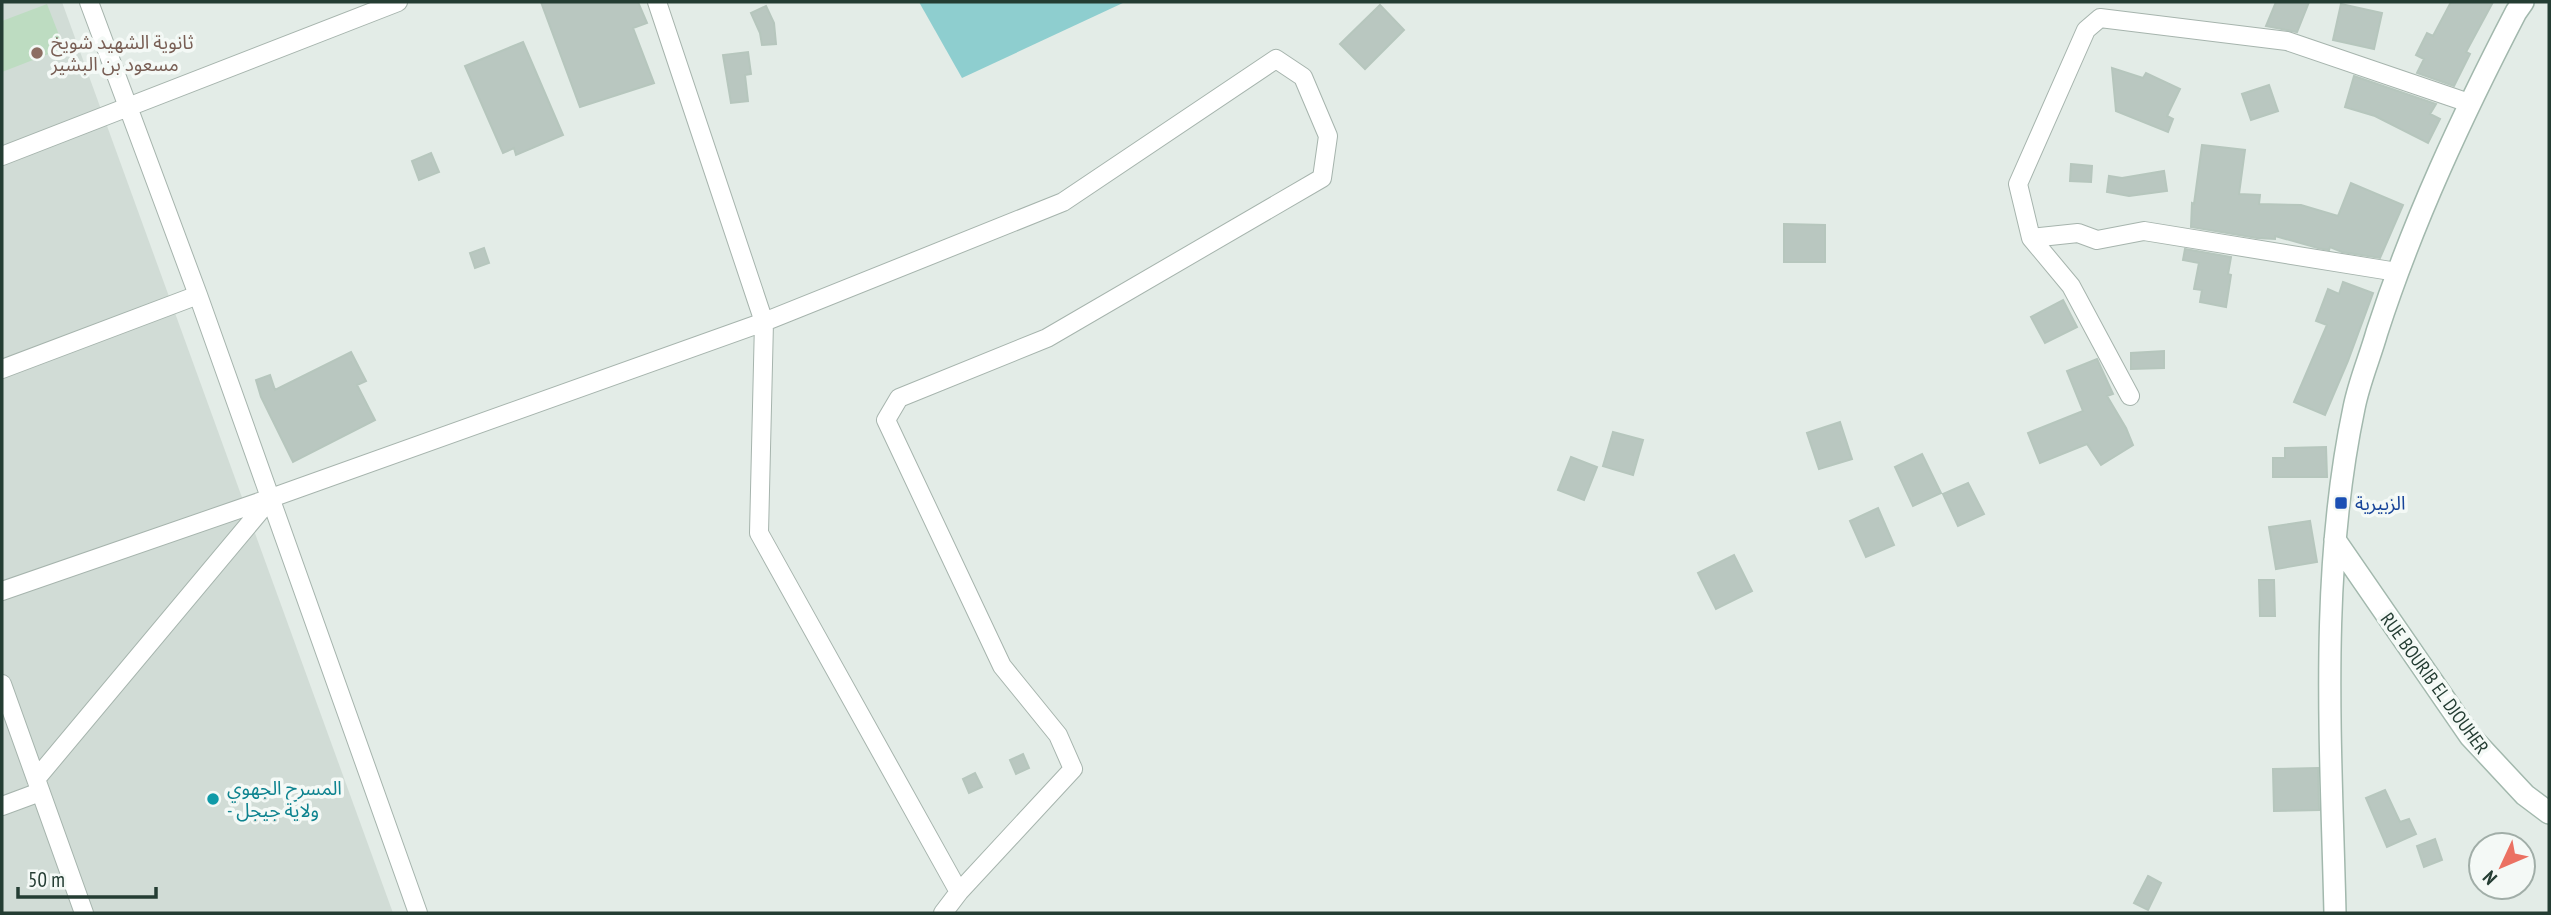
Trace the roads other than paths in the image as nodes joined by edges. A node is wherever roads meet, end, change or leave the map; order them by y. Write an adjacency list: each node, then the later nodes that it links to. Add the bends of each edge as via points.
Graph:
1 (89, 2): 6 (street)
2 (398, 2): 6 (street)
3 (657, 2): 11 (street)
4 (2524, 2): 5 (main road)
5 (2469, 103): 8 (street, via 2287,41 2101,18 2086,30 2018,184); 9 (main road)
6 (128, 107): 7 (street); 10 (street)
7 (2, 156)
8 (2031, 238): 9 (street, via 2078,233 2097,240 2144,230); 13 (street, via 2071,286)
9 (2396, 272): 15 (main road, via 2354,405)
10 (198, 295): 12 (street); 14 (street)
11 (764, 322): 14 (street); 21 (street, via 759,534); 21 (street, via 1063,202 1276,59 1303,77 1328,136 1322,178 1047,338 899,398 886,420 1002,666 1058,735 1073,769)
12 (2, 369)
13 (2130, 396)
14 (271, 499): 16 (street); 18 (street); 23 (street)
15 (2335, 540): 20 (main road, RUE BOURIB EL DJOUHER, via 2470,736 2525,795); 25 (main road, via 2329,670)
16 (2, 591)
17 (2, 684): 18 (street)
18 (38, 786): 19 (street); 22 (street)
19 (2, 806)
20 (2549, 813)
21 (959, 892): 24 (street)
22 (84, 913)
23 (418, 913)
24 (943, 913)
25 (2335, 913)

